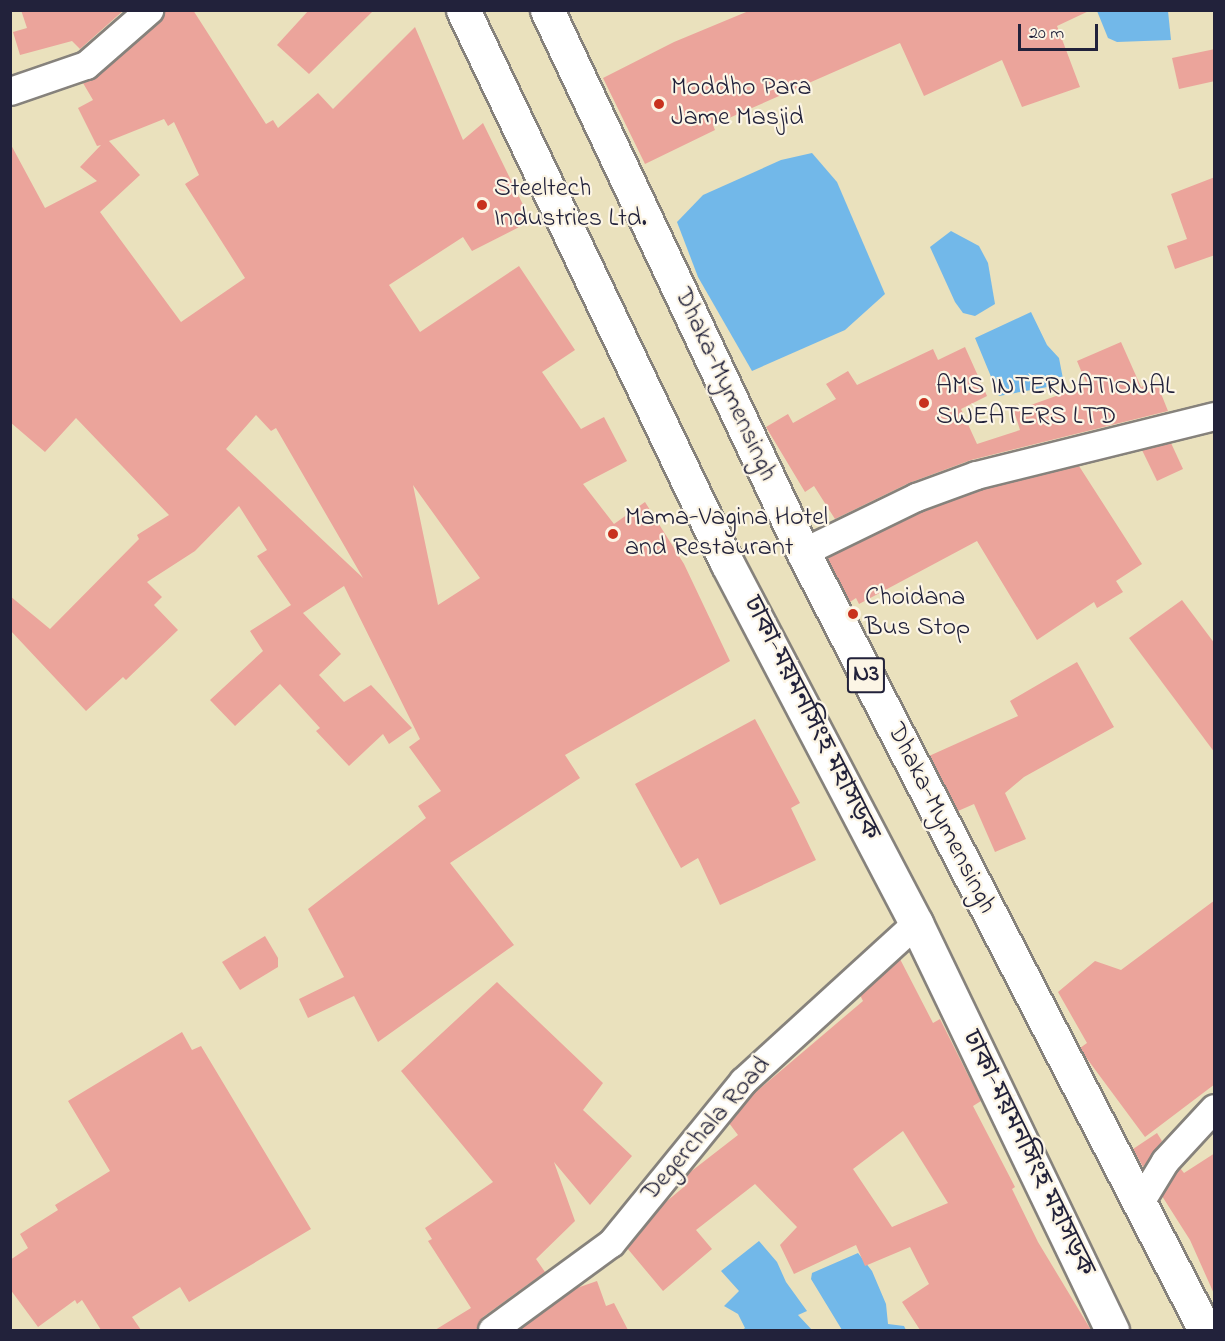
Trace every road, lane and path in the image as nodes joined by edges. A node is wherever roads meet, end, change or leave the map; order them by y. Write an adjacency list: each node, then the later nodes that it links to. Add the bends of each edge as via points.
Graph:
1 (149, 10): 4 (street, via 86,65)
2 (463, 10): 7 (highway, ঢাকা-ময়মনসিংহ মহাসড়ক, via 727,563)
3 (547, 10): 6 (highway, Dhaka-Mymensingh / N3)
4 (10, 91)
5 (1215, 416): 6 (street, via 976,475 916,497)
6 (803, 552): 9 (highway, Dhaka-Mymensingh / N3)
7 (916, 923): 10 (street, Degerchala Road, via 743,1081 611,1243); 11 (highway, ঢাকা-ময়মনসিংহ মহাসড়ক)
8 (1215, 1108): 9 (street, via 1165,1161)
9 (1140, 1202): 12 (highway, Dhaka-Mymensingh / N3)
10 (492, 1330)
11 (1112, 1330)
12 (1205, 1330)

